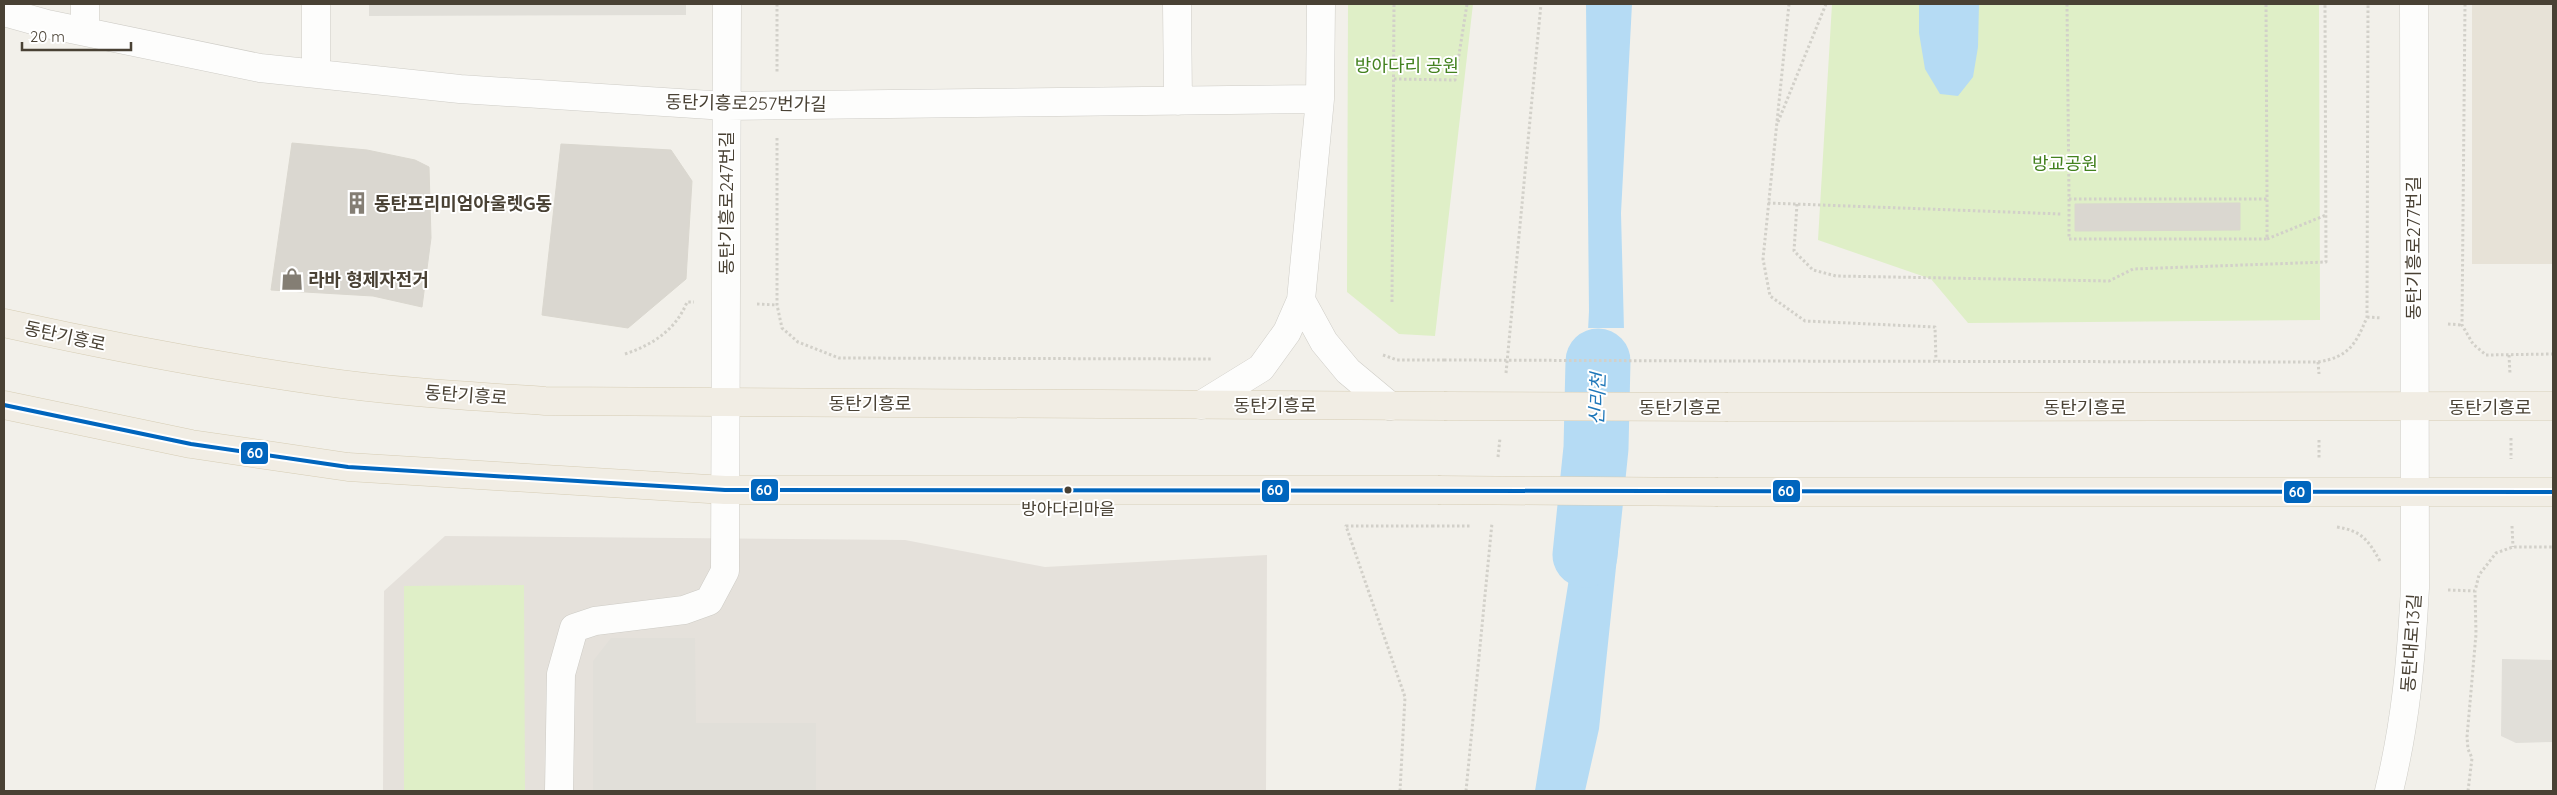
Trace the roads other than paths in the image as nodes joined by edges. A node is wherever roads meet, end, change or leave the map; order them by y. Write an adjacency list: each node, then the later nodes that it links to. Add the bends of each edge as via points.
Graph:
1 (85, 4): 8 (street)
2 (316, 4): 9 (street)
3 (727, 4): 12 (street, 동탄기흥로247번길)
4 (1177, 4): 11 (street)
5 (1321, 4): 10 (street)
6 (2414, 4): 20 (street, 동탄기흥로277번길)
7 (4, 12): 8 (street, 동탄기흥로257번가길)
8 (85, 31): 9 (street, 동탄기흥로257번가길, via 260,68)
9 (316, 74): 12 (street, 동탄기흥로257번가길, via 460,89)
10 (1320, 99): 11 (street, 동탄기흥로257번가길); 13 (street)
11 (1178, 101): 12 (street, 동탄기흥로257번가길)
12 (726, 106): 15 (street, 동탄기흥로247번길)
13 (1301, 300): 17 (street, via 1287,332 1261,368); 18 (street, via 1324,342 1348,371)
14 (4, 323): 15 (main road, 동탄기흥로, via 178,358 320,381 545,401)
15 (725, 403): 17 (main road, 동탄기흥로); 21 (street, 동탄기흥로247번길)
16 (4, 405): 21 (main road, via 192,444 348,467)
17 (1201, 405): 18 (main road, 동탄기흥로)
18 (1390, 406): 20 (main road, 동탄기흥로, bridge)
19 (2553, 406): 20 (main road, 동탄기흥로)
20 (2414, 407): 22 (street, 동탄기흥로277번길)
21 (725, 490): 22 (main road, bridge); 24 (street, 동탄기흥로247번길, via 725,570 709,601 684,610 595,622 574,628 561,674)
22 (2414, 492): 23 (main road); 25 (street, 동탄대로13길, via 2415,588 2409,683 2401,742)
23 (2553, 492)
24 (559, 791)
25 (2389, 791)

